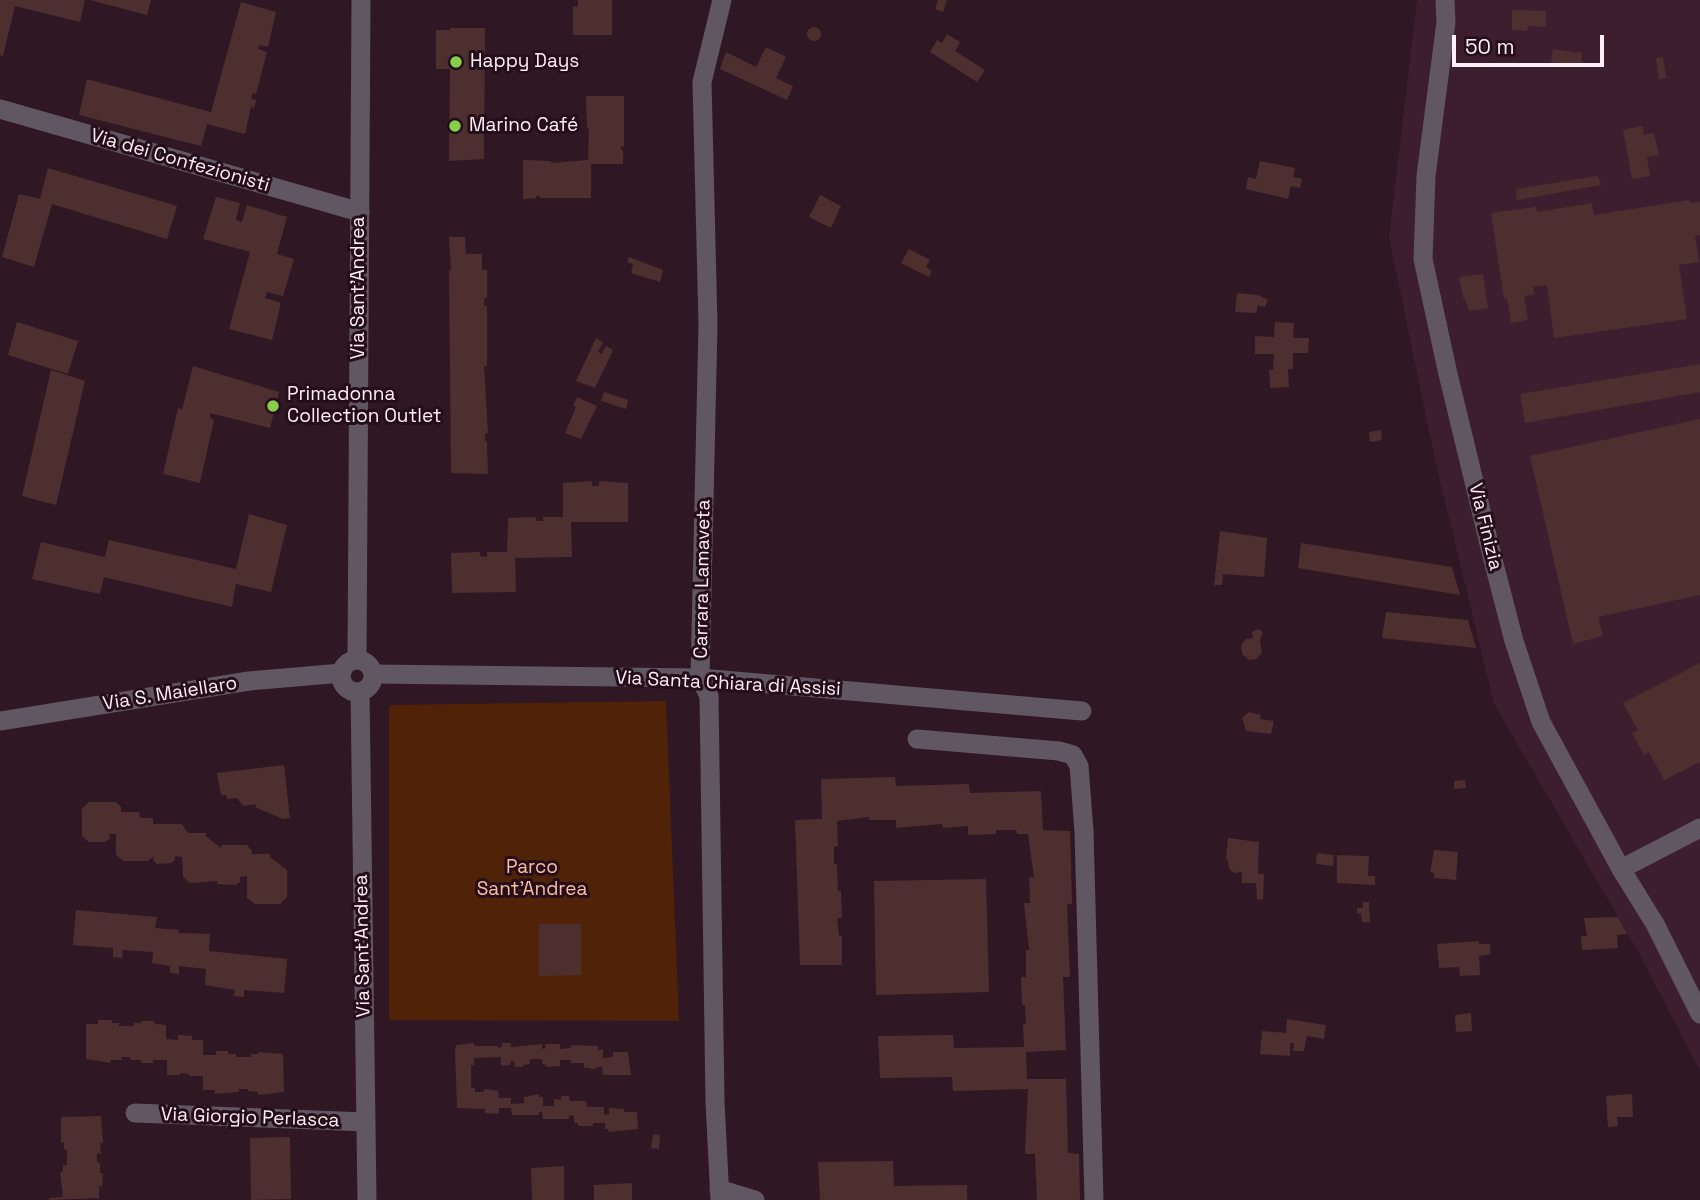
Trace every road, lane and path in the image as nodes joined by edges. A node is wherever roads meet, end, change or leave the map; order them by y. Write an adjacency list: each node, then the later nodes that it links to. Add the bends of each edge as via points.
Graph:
1 (361, 0): 5 (street, Via Sant'Andrea)
2 (722, 0): 8 (street, Carrara Lamaveta, via 702,82 708,325)
3 (1445, 0): 14 (street, Via Finizia, via 1426,176 1423,259 1514,640 1541,722)
4 (0, 109): 5 (street, Via dei Confezionisti)
5 (360, 212): 6 (street, Via Sant'Andrea)
6 (349, 666): 7 (street, via 369,666); 9 (street, via 341,678 349,691); 11 (street, Via S. Maiellaro)
7 (373, 674): 8 (street, Via Santa Chiara di Assisi); 9 (street, via 368,688)
8 (700, 678): 10 (street, Via Santa Chiara di Assisi); 18 (street, Carrara Lamaveta, via 709,696)
9 (360, 692): 17 (street, Via Sant'Andrea)
10 (1082, 711)
11 (0, 721)
12 (917, 739): 21 (street, via 1059,751 1073,755 1079,766)
13 (1700, 828): 14 (street)
14 (1621, 869): 15 (street, Via Finizia, via 1655,924)
15 (1700, 1014)
16 (135, 1113): 17 (street, Via Giorgio Perlasca)
17 (366, 1122): 19 (street, Via Sant'Andrea)
18 (720, 1195): 20 (street)
19 (367, 1200)
20 (755, 1200)
21 (1094, 1200)

